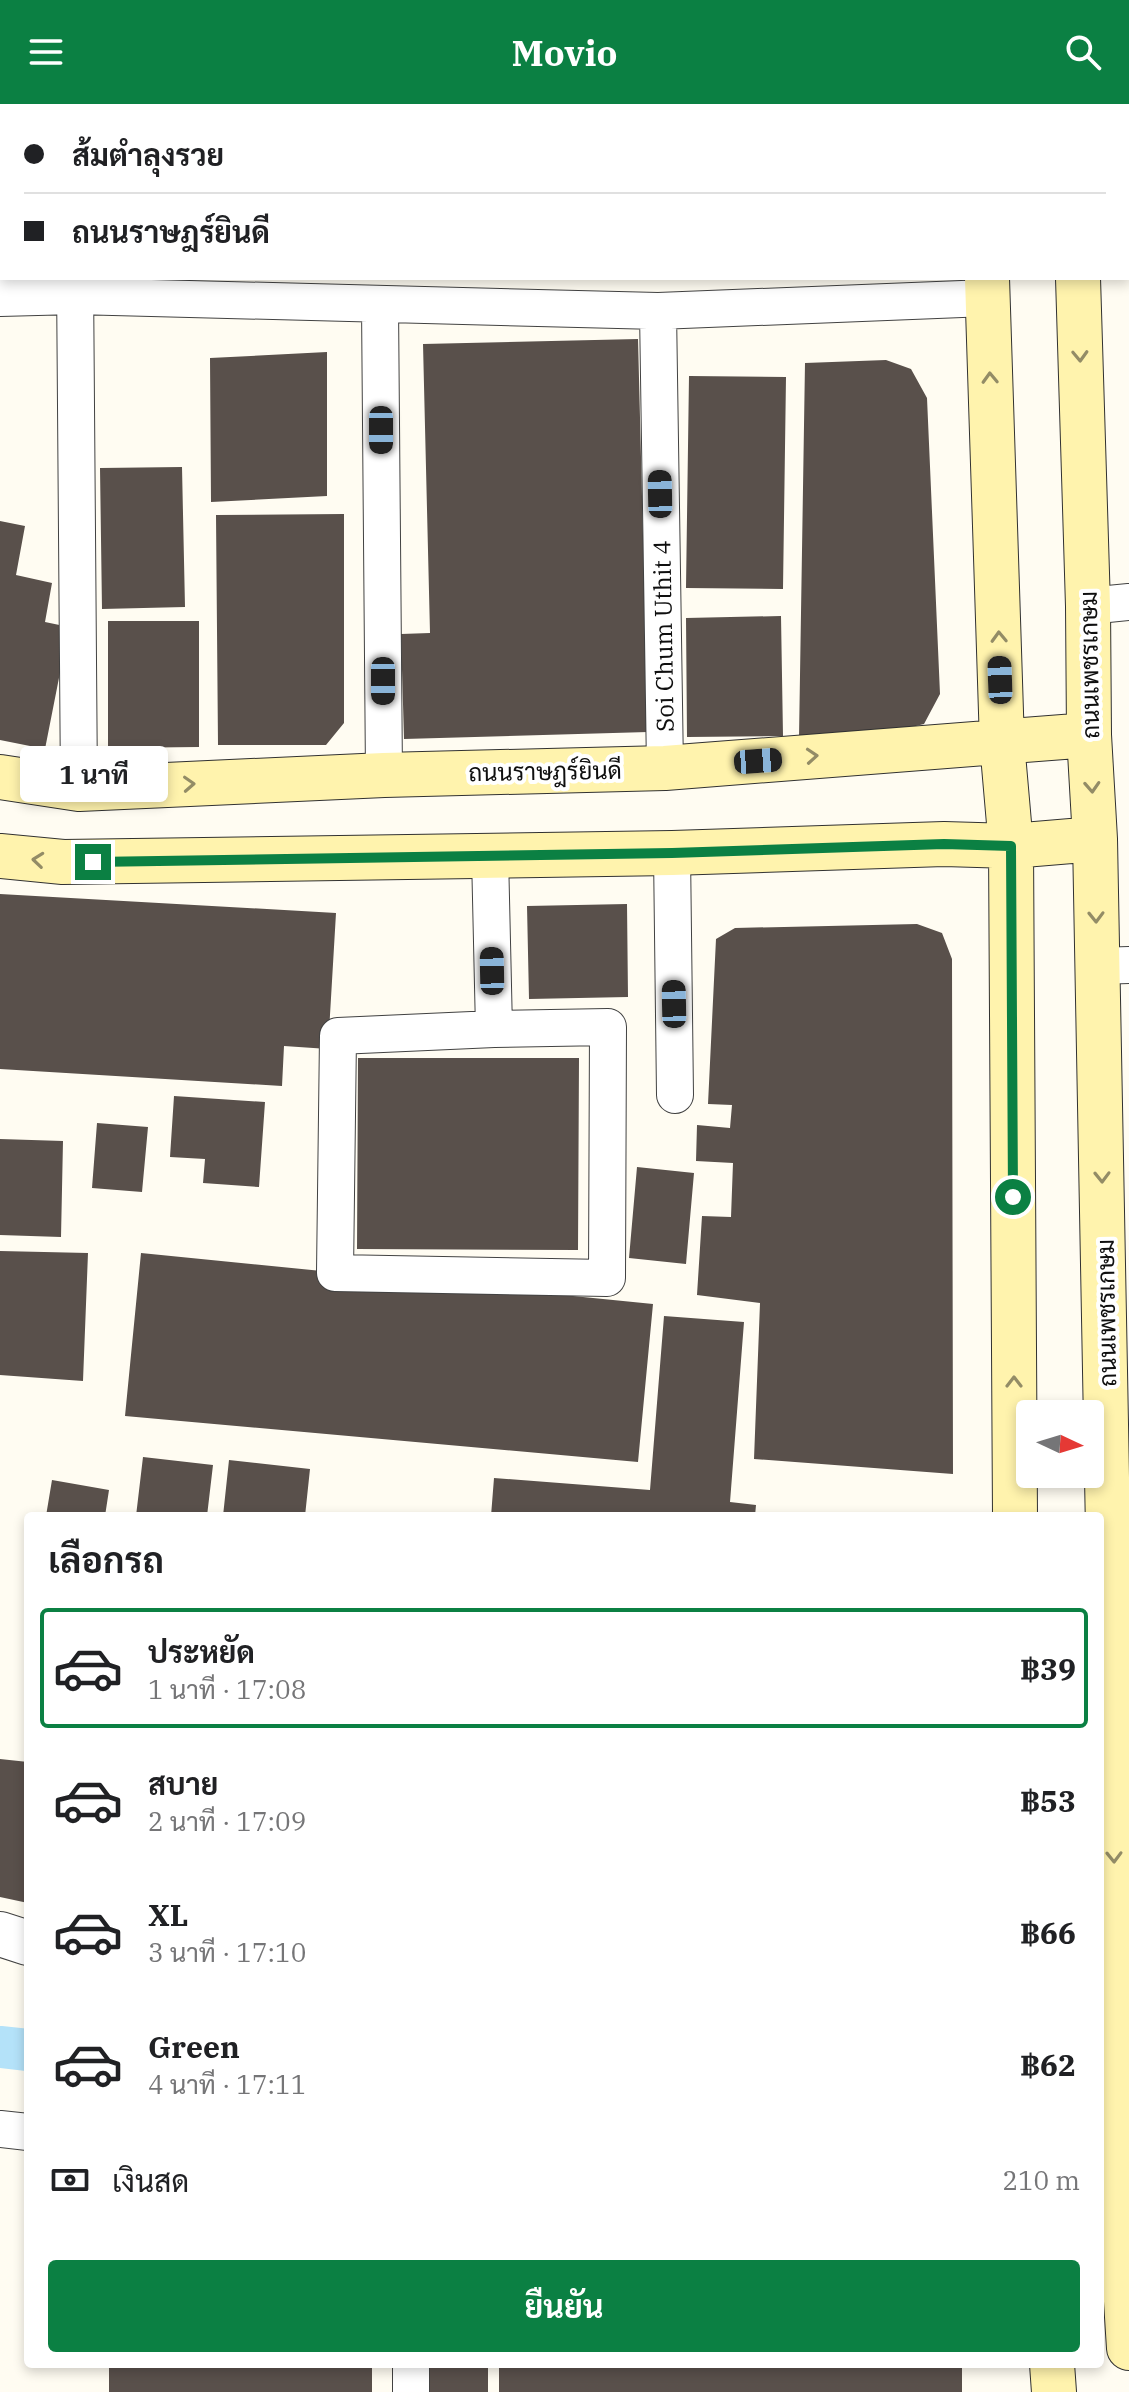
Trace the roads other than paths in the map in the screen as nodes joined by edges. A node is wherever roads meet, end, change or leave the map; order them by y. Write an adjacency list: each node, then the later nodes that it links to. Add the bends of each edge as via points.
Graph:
1 (1078, 280): 7 (main road, ถนนเพชรเกษม, one-way to 7)
2 (75, 287): 4 (street); 5 (street); 13 (street)
3 (987, 288): 6 (street); 9 (main road, one-way to 3)
4 (0, 298)
5 (380, 305): 6 (street); 11 (street)
6 (658, 311): 10 (street, Soi Chum Uthit 4)
7 (1109, 604): 8 (main road, ถนนเพชรเกษม)
8 (1089, 735): 9 (main road, ถนนราษฎร์ยินดี); 14 (main road, ถนนเพชรเกษม, one-way to 14)
9 (1002, 743): 10 (main road, ถนนราษฎร์ยินดี, one-way to 9); 15 (main road)
10 (665, 768): 11 (main road, ถนนราษฎร์ยินดี)
11 (384, 775): 13 (main road, ถนนราษฎร์ยินดี, one-way to 11)
12 (0, 777): 13 (main road, ถนนราษฎร์ยินดี)
13 (79, 789)
14 (1095, 839): 15 (main road); 19 (main road, ถนนเพชรเกษม, one-way to 19)
15 (1011, 846): 16 (main road); 23 (main road, one-way to 15)
16 (672, 853): 17 (main road); 21 (street)
17 (490, 855): 18 (main road, one-way to 18, via 63,862); 20 (street)
18 (0, 856)
19 (1113, 965): 22 (main road, ถนนเพชรเกษม, one-way to 22)
20 (494, 1029): 20 (street, via 608,1027 607,1278 335,1273 338,1036)
21 (675, 1095)
22 (1118, 1384): 24 (main road, ถนนเพชรเกษม)
23 (1015, 1512)
24 (1120, 1702): 27 (main road, ถนนเพชรเกษม, one-way to 27)
25 (0, 1934): 26 (street)
26 (24, 1942)
27 (1123, 2051): 30 (main road, ถนนเพชรเกษม)
28 (0, 2129): 29 (street)
29 (24, 2132)
30 (1125, 2222): 31 (main road, ถนนเพชรเกษม)
31 (1129, 2348)
32 (411, 2368): 34 (street)
33 (1052, 2368): 35 (main road)
34 (411, 2392)
35 (1054, 2392)

